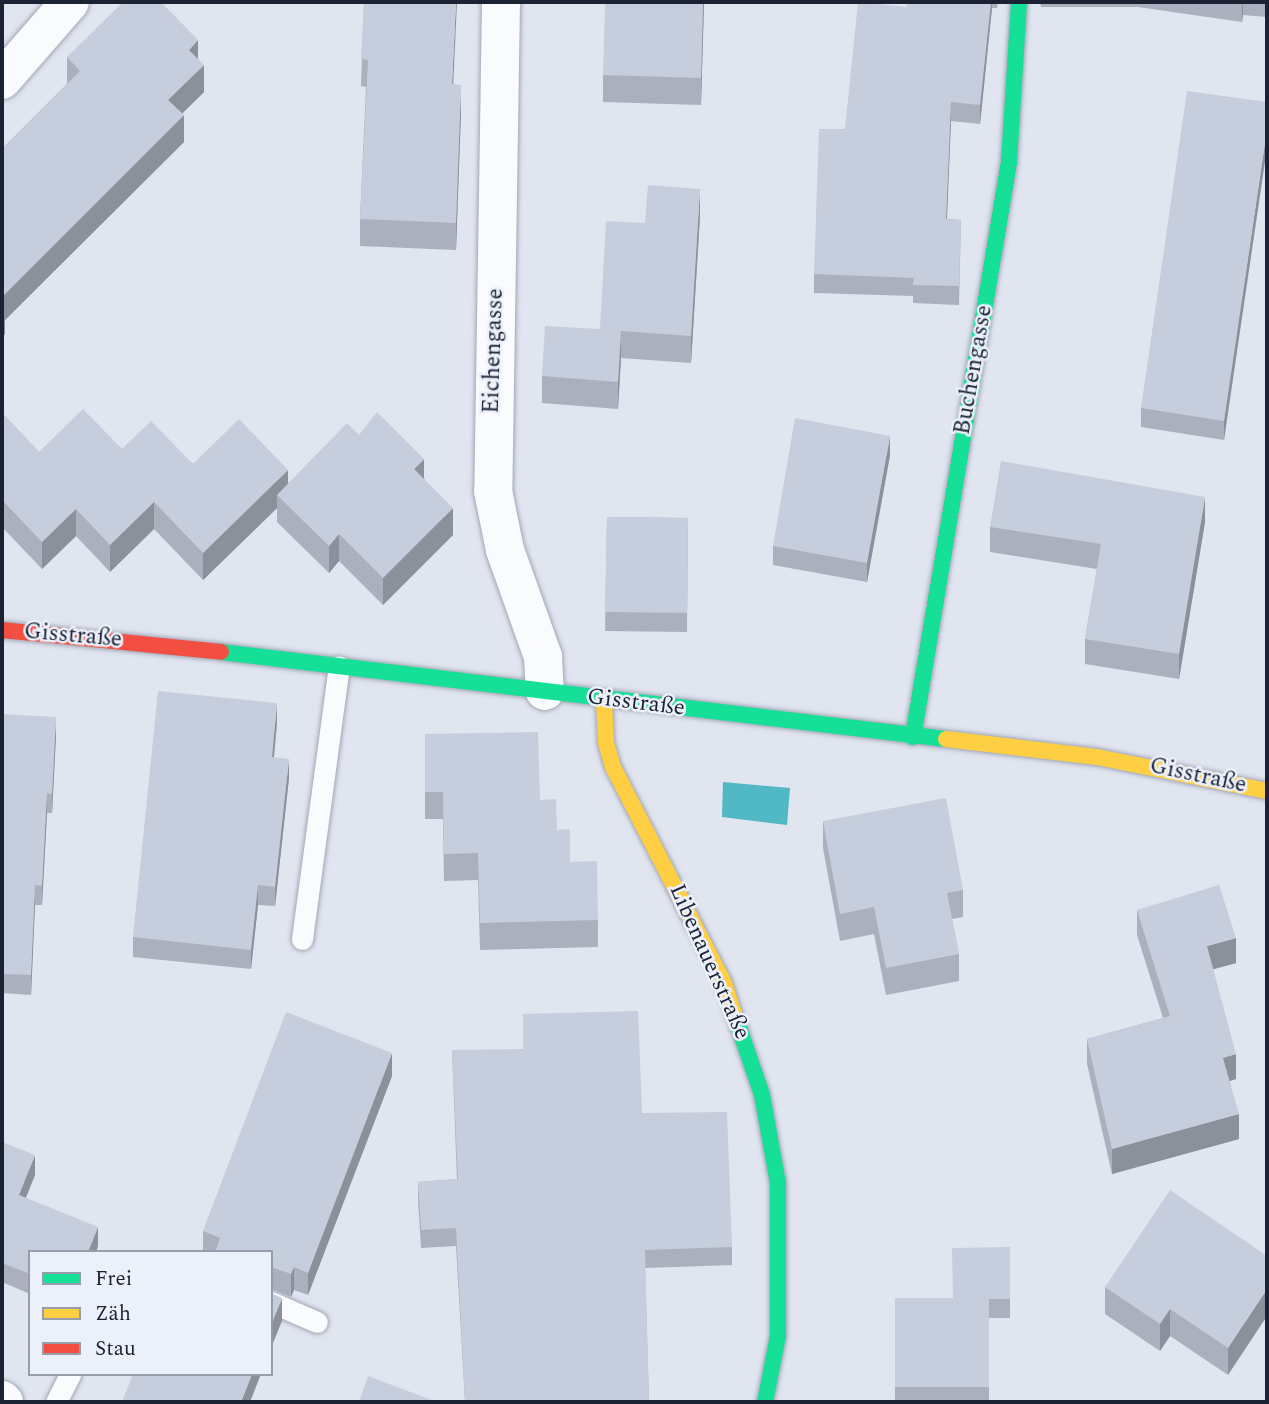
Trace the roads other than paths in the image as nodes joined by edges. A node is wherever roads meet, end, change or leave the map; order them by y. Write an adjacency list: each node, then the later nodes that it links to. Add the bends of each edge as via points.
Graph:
1 (71, 2): 4 (street)
2 (502, 2): 7 (street, Eichengasse, via 493,491 505,550 543,657)
3 (1019, 2): 9 (street, Buchengasse, via 1009,162)
4 (2, 80)
5 (2, 629): 6 (street, Gisstraße)
6 (339, 666): 7 (street, Gisstraße); 11 (lane)
7 (545, 691): 8 (street, Gisstraße)
8 (604, 700): 9 (street, Gisstraße); 16 (street, Libenauerstraße, via 606,743 613,767 724,983 762,1095 778,1184 781,1251 778,1336)
9 (913, 737): 10 (street, Gisstraße, via 1160,767)
10 (1267, 791)
11 (302, 939)
12 (273, 1303): 13 (lane)
13 (317, 1322)
14 (69, 1376): 15 (lane)
15 (56, 1402)
16 (765, 1402)

